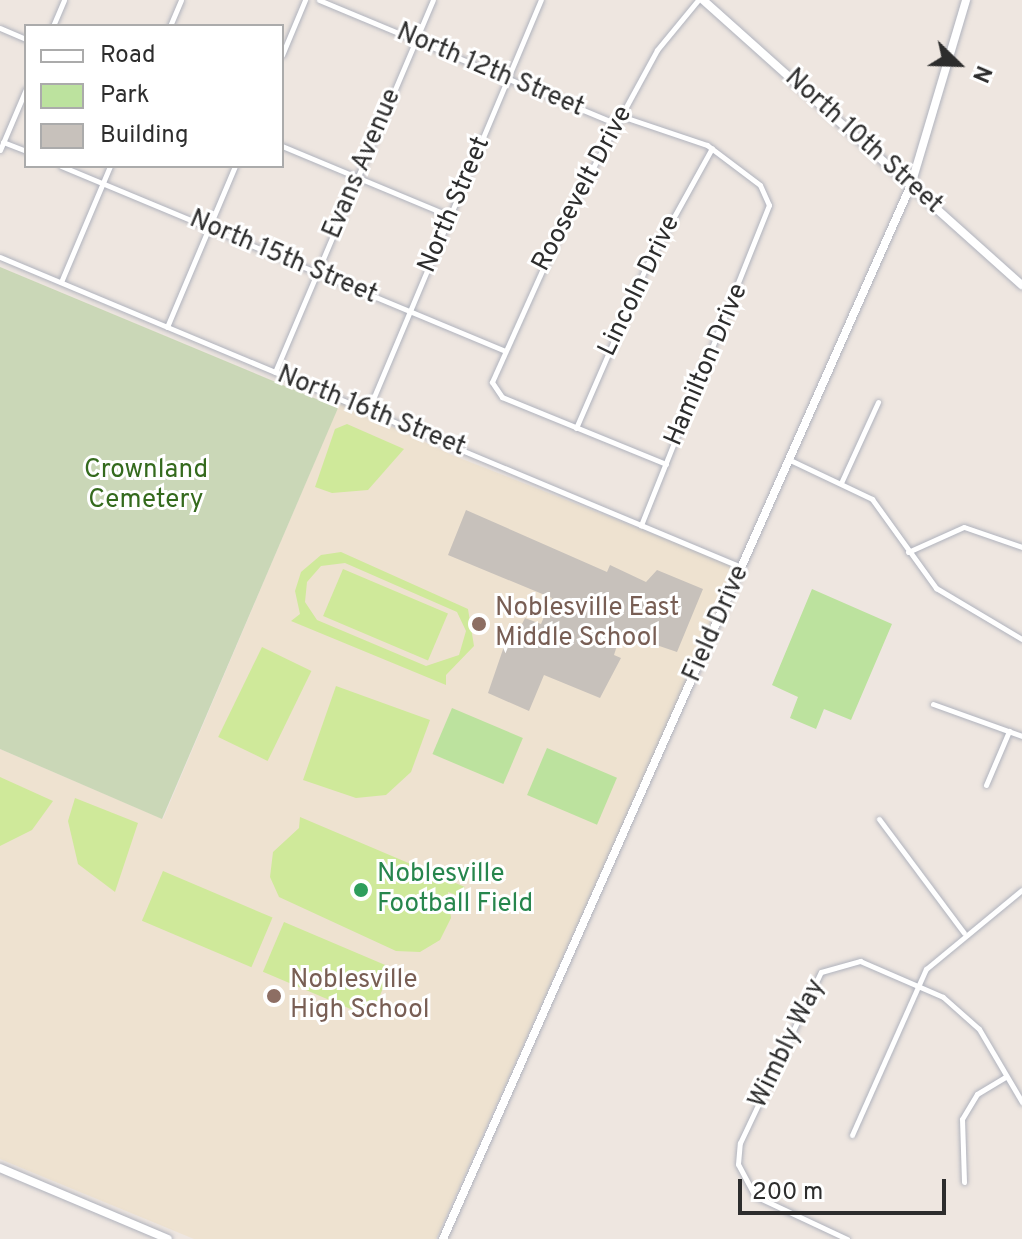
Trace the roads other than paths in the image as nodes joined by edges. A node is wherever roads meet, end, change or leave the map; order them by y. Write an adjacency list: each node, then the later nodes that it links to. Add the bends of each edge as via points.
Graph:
1 (64, 0): 9 (street)
2 (181, 0): 10 (street)
3 (305, 0): 14 (street)
4 (319, 0): 13 (street, North 12th Street)
5 (433, 0): 13 (street, Evans Avenue)
6 (541, 0): 15 (street, North Street)
7 (700, 0): 17 (street, Roosevelt Drive, via 657,50); 29 (street, North 10th Street)
8 (966, 0): 29 (street, Field Drive)
9 (54, 24)
10 (171, 24)
11 (0, 28): 12 (street)
12 (24, 38)
13 (416, 40): 15 (street, North 12th Street); 27 (street, Evans Avenue)
14 (284, 50)
15 (508, 79): 18 (street, North 12th Street); 31 (street, North Street)
16 (24, 94): 19 (street)
17 (621, 116): 18 (street, Roosevelt Drive); 21 (street, North 12th Street)
18 (617, 124): 39 (street, Roosevelt Drive)
19 (3, 142): 22 (street); 23 (street)
20 (284, 147): 27 (street)
21 (712, 148): 30 (street, North 12th Street, via 760,185); 43 (street, Lincoln Drive, via 645,269)
22 (0, 150)
23 (24, 150)
24 (66, 168): 28 (street, North 15th Street)
25 (109, 168): 28 (street)
26 (234, 168): 32 (street)
27 (358, 177): 31 (street); 34 (street, Evans Avenue)
28 (103, 183): 32 (street, North 15th Street); 35 (street)
29 (911, 185): 36 (street, North 10th Street); 44 (street, Field Drive)
30 (769, 205): 45 (street, Hamilton Drive)
31 (450, 216): 37 (street, North Street)
32 (209, 227): 34 (street, North 15th Street); 38 (street)
33 (0, 257): 35 (street, North 16th Street)
34 (317, 272): 37 (street, North 15th Street); 40 (street, Evans Avenue)
35 (61, 282): 38 (street, North 16th Street)
36 (1022, 285)
37 (410, 311): 39 (street, North 15th Street); 42 (street, North Street)
38 (167, 327): 40 (street, North 16th Street)
39 (504, 350): 43 (street, Roosevelt Drive, via 495,390)
40 (275, 372): 42 (street, North 16th Street)
41 (878, 402): 46 (street)
42 (368, 411): 47 (street, North 16th Street)
43 (576, 428): 45 (street)
44 (790, 460): 46 (street); 50 (street, Field Drive)
45 (666, 464): 47 (street, Hamilton Drive)
46 (841, 483): 49 (street, via 878,505)
47 (641, 525): 50 (street, North 16th Street)
48 (1022, 547): 49 (street, via 964,527)
49 (908, 552): 51 (street, via 948,600)
50 (742, 567): 66 (street, Field Drive)
51 (1022, 639)
52 (933, 704): 53 (street)
53 (1009, 731): 54 (street); 55 (street)
54 (1022, 736)
55 (986, 785)
56 (879, 819): 58 (street)
57 (1022, 890): 58 (street)
58 (964, 933): 59 (street)
59 (918, 986): 60 (street, Wimbly Way, via 970,1020); 62 (street); 67 (street, Wimbly Way, via 853,960 815,978 740,1143 744,1183 762,1200)
60 (1005, 1077): 61 (street, Wimbly Way); 64 (street, via 977,1094 962,1119)
61 (1022, 1102)
62 (852, 1135)
63 (0, 1168): 65 (street)
64 (964, 1182)
65 (168, 1239)
66 (443, 1239)
67 (847, 1239)

